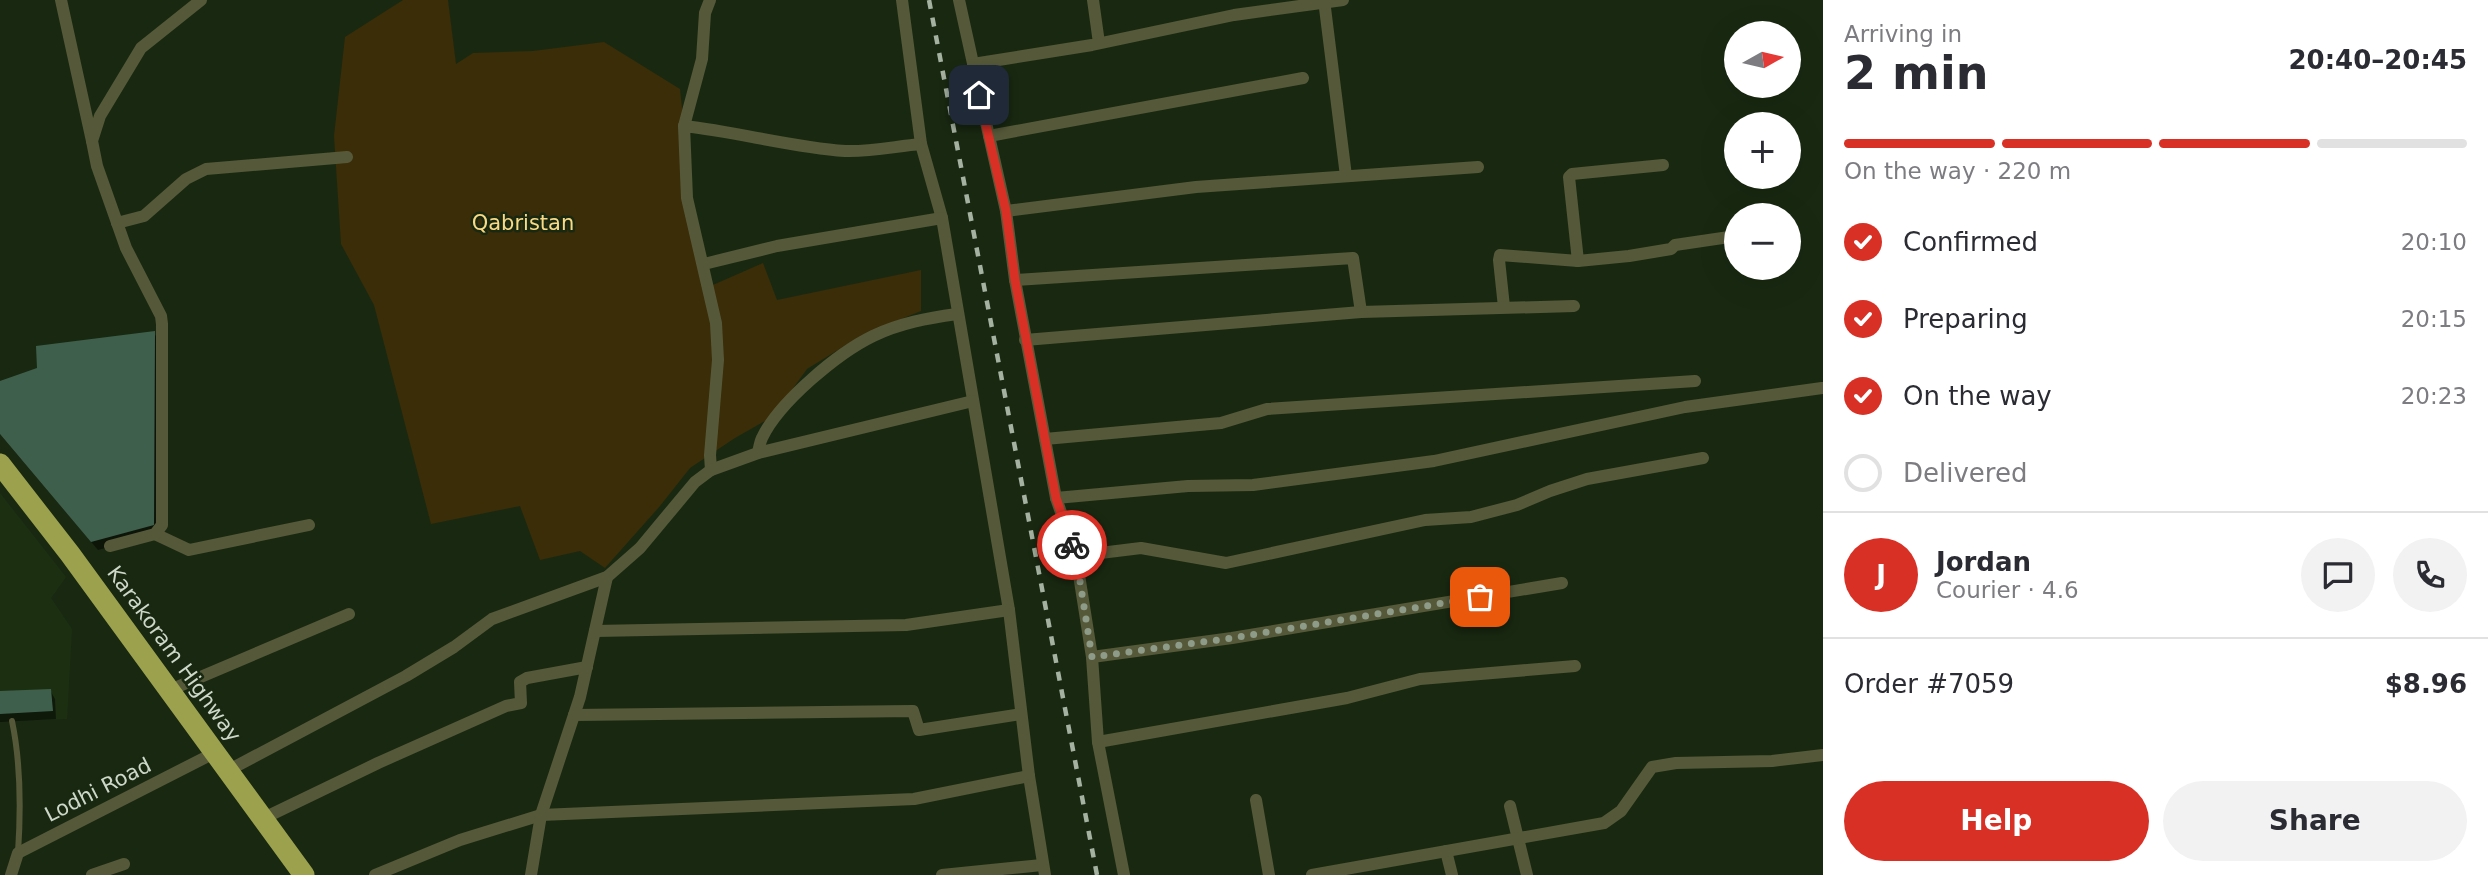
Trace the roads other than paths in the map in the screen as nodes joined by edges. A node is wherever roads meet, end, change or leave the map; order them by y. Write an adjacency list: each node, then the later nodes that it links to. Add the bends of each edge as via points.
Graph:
1 (61, 0): 14 (street)
2 (201, 0): 14 (street, via 141,48 100,116)
3 (710, 0): 12 (street, via 702,59)
4 (902, 0): 15 (street)
5 (959, 0): 10 (street)
6 (1093, 0): 9 (street)
7 (1343, 0): 8 (street)
8 (1324, 1): 9 (street); 19 (street)
9 (1099, 43): 10 (street)
10 (973, 64): 13 (street)
11 (1303, 78): 13 (street)
12 (684, 126): 15 (street, via 849,151); 25 (street, via 687,198)
13 (989, 136): 20 (street)
14 (92, 141): 22 (street)
15 (921, 144): 21 (street)
16 (347, 157): 22 (street, via 206,169 186,179 144,216)
17 (1663, 164): 24 (street, via 1569,177)
18 (1478, 167): 19 (street)
19 (1346, 176): 20 (street, via 1196,187)
20 (1006, 211): 26 (street)
21 (942, 218): 25 (street, via 777,246); 30 (street)
22 (117, 223): 42 (street, via 161,316 162,525)
23 (1724, 238): 24 (street)
24 (1578, 261): 28 (street, via 1500,255)
25 (704, 264): 39 (street, via 719,360)
26 (1015, 280): 29 (street, via 1353,258); 31 (street)
27 (1574, 306): 28 (street)
28 (1504, 307): 29 (street)
29 (1361, 312): 31 (street)
30 (957, 314): 34 (street); 36 (street, via 918,319 873,337 830,363 785,405 761,438)
31 (1025, 340): 35 (street)
32 (1695, 381): 35 (street, via 1266,409 1222,423)
33 (1822, 388): 40 (street, via 1685,407 1434,461 1253,485)
34 (973, 401): 36 (street); 47 (street)
35 (1045, 439): 40 (street)
36 (758, 453): 39 (street)
37 (1703, 458): 44 (street, via 1587,479 1471,517 1424,520 1226,563 1141,548)
38 (0, 464): 53 (highway, Karakoram Highway)
39 (711, 470): 45 (street)
40 (1056, 498): 44 (street)
41 (309, 524): 42 (street, via 189,550)
42 (155, 534): 43 (street)
43 (110, 546)
44 (1076, 556): 50 (street)
45 (607, 577): 49 (street); 60 (street, via 492,619 406,676)
46 (1562, 583): 50 (street)
47 (1009, 610): 49 (street, via 906,625); 54 (street)
48 (349, 614): 53 (street)
49 (595, 631): 52 (street)
50 (1092, 657): 57 (street)
51 (1575, 666): 57 (street, via 1420,678 1347,698)
52 (587, 667): 55 (street); 65 (street, via 527,678 520,682 521,703 517,706 482,716)
53 (170, 690): 58 (highway, Karakoram Highway)
54 (1021, 714): 55 (street, via 919,730 914,711); 61 (street)
55 (574, 715): 64 (street)
56 (12, 721): 68 (lane, via 17,745)
57 (1098, 742): 77 (street)
58 (216, 752): 60 (highway, Karakoram Highway); 68 (street, Lodhi Road)
59 (1823, 755): 66 (street, via 1652,767 1621,811 1604,823)
60 (229, 770): 65 (highway, Karakoram Highway)
61 (1029, 776): 64 (street, via 914,799); 70 (street)
62 (1256, 800): 78 (street)
63 (1510, 806): 66 (street)
64 (541, 815): 74 (street, via 460,840); 75 (street)
65 (264, 818): 73 (highway, Karakoram Highway)
66 (1518, 838): 67 (street); 81 (street)
67 (1446, 851): 79 (street); 80 (street)
68 (18, 853): 71 (street)
69 (124, 864): 72 (street)
70 (1043, 870): 76 (street)
71 (11, 875)
72 (92, 875)
73 (304, 875)
74 (374, 875)
75 (531, 875)
76 (942, 875)
77 (1124, 875)
78 (1269, 875)
79 (1312, 875)
80 (1452, 875)
81 (1527, 875)

